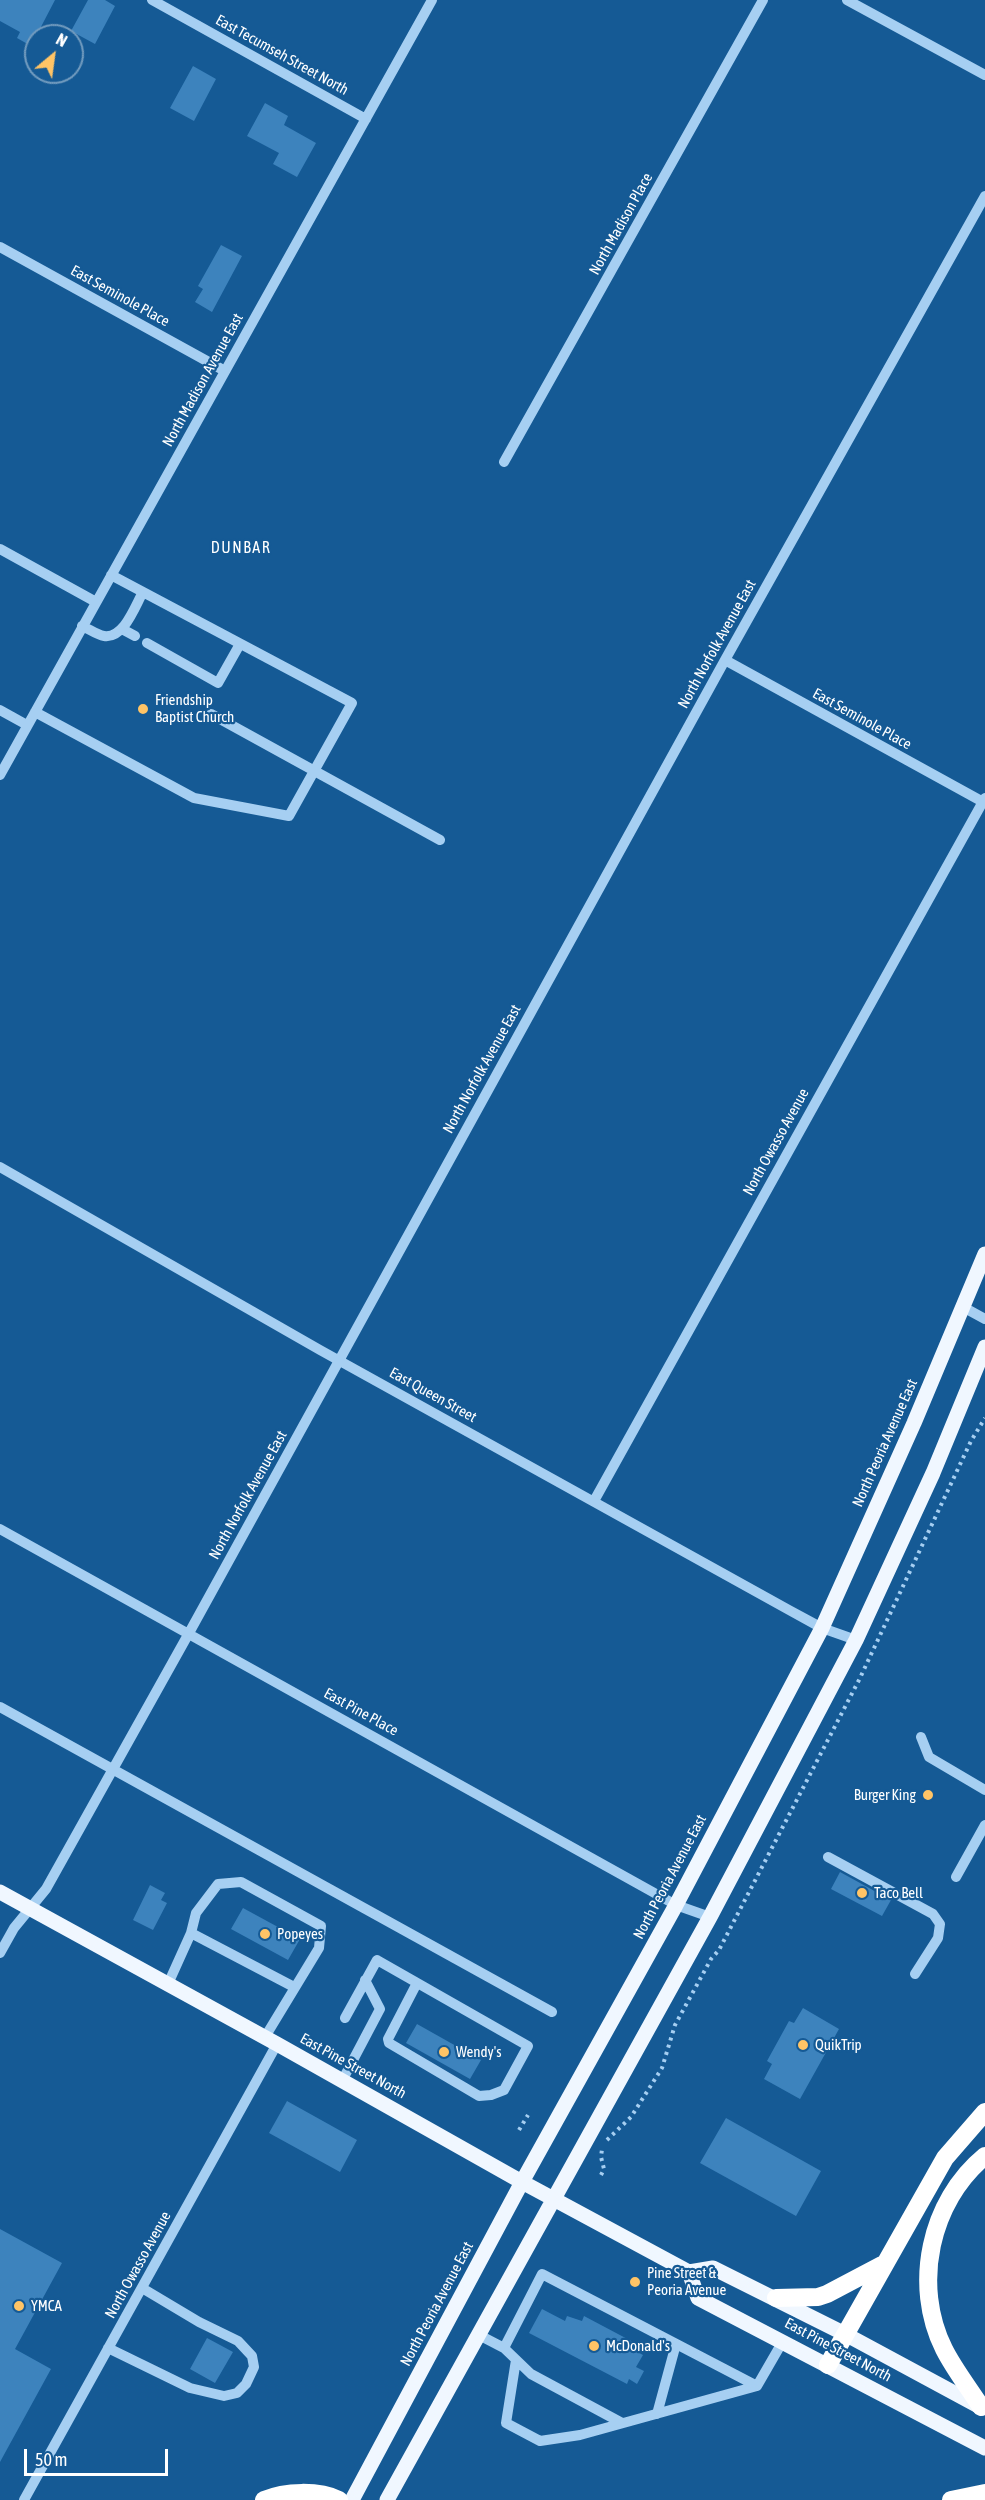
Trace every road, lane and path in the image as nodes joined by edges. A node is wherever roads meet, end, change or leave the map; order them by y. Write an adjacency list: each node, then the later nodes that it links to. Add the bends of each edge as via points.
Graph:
1 (152, 0): 6 (street, East Tecumseh Street North)
2 (432, 0): 6 (street, North Madison Avenue East)
3 (763, 0): 10 (street, North Madison Place)
4 (848, 0): 5 (street)
5 (985, 75)
6 (366, 118): 9 (street, North Madison Avenue East)
7 (985, 196): 20 (street, North Norfolk Avenue East)
8 (0, 247): 9 (street, East Seminole Place)
9 (225, 371): 12 (street, North Madison Avenue East)
10 (504, 462)
11 (0, 549): 14 (street)
12 (111, 575): 13 (street); 14 (street, North Madison Avenue East)
13 (143, 592): 16 (street); 19 (street)
14 (96, 602): 15 (street, North Madison Avenue East)
15 (82, 626): 16 (street, via 104,636); 22 (street, North Madison Avenue East)
16 (122, 629): 17 (street)
17 (135, 636)
18 (147, 643): 19 (street, via 218,683)
19 (240, 644): 25 (street, via 352,703)
20 (725, 660): 27 (street, East Seminole Place); 34 (street, North Norfolk Avenue East)
21 (0, 710): 24 (street)
22 (35, 712): 24 (street, North Madison Avenue East); 25 (street, via 194,798 289,816)
23 (211, 714): 25 (street)
24 (27, 725): 26 (street, North Madison Avenue East)
25 (314, 771): 28 (street)
26 (0, 775)
27 (984, 801): 35 (street, North Owasso Avenue)
28 (440, 840)
29 (0, 1167): 34 (street, East Queen Street)
30 (985, 1254): 31 (main road, North Peoria Avenue East)
31 (963, 1307): 32 (street); 37 (main road, North Peoria Avenue East)
32 (985, 1319)
33 (985, 1347): 39 (main road, via 933,1473)
34 (339, 1360): 35 (street, East Queen Street); 38 (street, North Norfolk Avenue East)
35 (594, 1501): 37 (street, East Queen Street)
36 (0, 1529): 38 (street, East Pine Place)
37 (822, 1628): 39 (street, East Queen Street); 48 (main road, North Peoria Avenue East)
38 (189, 1634): 42 (street, North Norfolk Avenue East); 48 (street, East Pine Place)
39 (856, 1640): 50 (main road)
40 (0, 1707): 42 (street)
41 (921, 1737): 43 (street, via 929,1757)
42 (112, 1769): 49 (street, North Norfolk Avenue East, via 46,1889); 59 (street)
43 (985, 1790)
44 (985, 1824): 46 (street)
45 (828, 1857): 54 (street, via 933,1914 940,1924 938,1938)
46 (956, 1877)
47 (0, 1892): 49 (main road, East Pine Street North)
48 (676, 1905): 50 (street, East Pine Place); 68 (main road, North Peoria Avenue East)
49 (30, 1909): 53 (street, North Norfolk Avenue East); 57 (main road, East Pine Street North)
50 (710, 1917): 69 (main road)
51 (731, 1925): 67 (path, via 675,2025 662,2068 631,2117 603,2144)
52 (191, 1933): 57 (street); 58 (street); 58 (street, North Owasso Avenue, via 196,1913 218,1884 241,1882 289,1906 321,1926 319,1948)
53 (0, 1953)
54 (915, 1974)
55 (365, 1980): 56 (street, via 377,1960); 60 (street); 62 (street, via 380,2009)
56 (417, 1983): 56 (street, via 528,2046 504,2090 479,2096 393,2047 388,2039)
57 (168, 1984): 61 (main road, East Pine Street North)
58 (294, 1987): 61 (street, North Owasso Avenue)
59 (552, 2013)
60 (345, 2018)
61 (271, 2041): 62 (main road, East Pine Street North); 72 (street, North Owasso Avenue)
62 (342, 2080): 68 (main road, East Pine Street North)
63 (985, 2112): 70 (highway, via 945,2158)
64 (528, 2115): 65 (path)
65 (519, 2130)
66 (985, 2156): 83 (highway, via 945,2207 928,2268 931,2306 943,2347)
67 (601, 2175)
68 (522, 2182): 69 (main road, East Pine Street North); 91 (main road, North Peoria Avenue East)
69 (555, 2200): 71 (main road, East Pine Street North); 75 (main road)
70 (884, 2264): 73 (highway, via 828,2294); 74 (highway)
71 (689, 2271): 73 (main road, East Pine Street North, via 714,2268); 76 (main road, East Pine Street North, via 698,2298)
72 (142, 2288): 78 (street, North Owasso Avenue); 78 (street, via 238,2341 252,2356 254,2367 246,2384 237,2393 224,2396 190,2388)
73 (776, 2298): 74 (main road, East Pine Street North)
74 (845, 2334): 81 (highway); 83 (main road, East Pine Street North)
75 (479, 2335): 79 (street); 92 (main road)
76 (783, 2341): 81 (main road, East Pine Street North); 82 (street)
77 (676, 2344): 79 (street, via 542,2274); 82 (street); 84 (street)
78 (108, 2348): 88 (street, North Owasso Avenue)
79 (504, 2348): 80 (street)
80 (516, 2360): 85 (street, via 531,2374); 85 (street, via 506,2423 540,2441)
81 (828, 2365): 86 (main road, East Pine Street North)
82 (757, 2386): 84 (street)
83 (983, 2408)
84 (657, 2414): 85 (street)
85 (622, 2423)
86 (984, 2448)
87 (985, 2493): 93 (highway)
88 (24, 2500)
89 (264, 2500): 90 (highway, via 302,2493)
90 (339, 2500)
91 (352, 2500)
92 (387, 2500)
93 (951, 2500)

